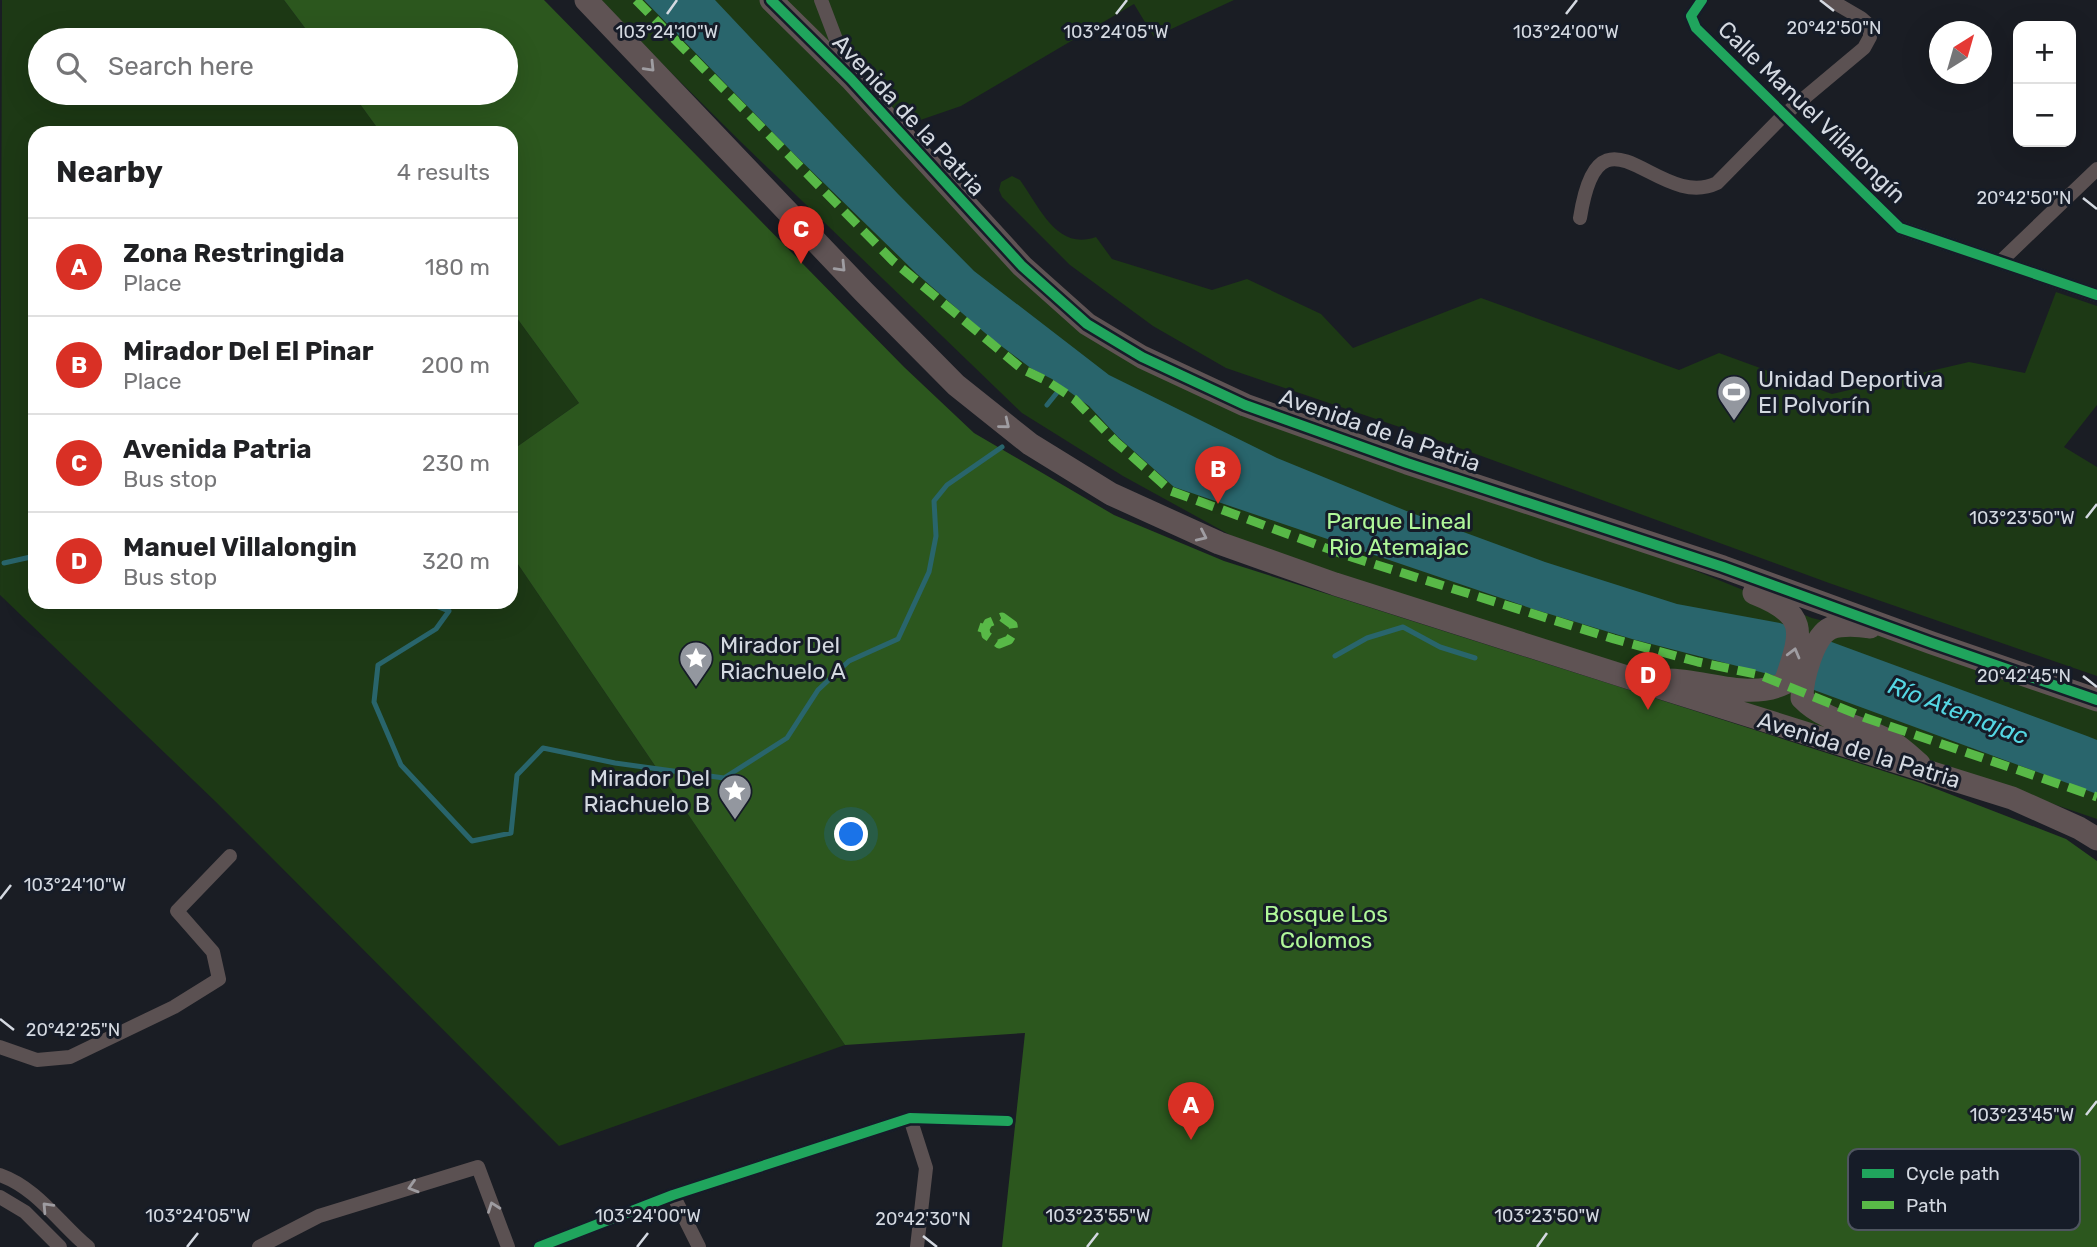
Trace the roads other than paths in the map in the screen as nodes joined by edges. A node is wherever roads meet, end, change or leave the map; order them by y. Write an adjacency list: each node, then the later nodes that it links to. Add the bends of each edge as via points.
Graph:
1 (586, 0): 14 (main road, Avenida de la Patria, one-way to 14, via 863,292 956,385 1030,444 1111,494 1219,544)
2 (771, 0): 6 (main road, Avenida de la Patria)
3 (821, 0): 6 (street)
4 (1702, 0): 7 (street, Calle Manuel Villalongín, via 1691,16 1696,28)
5 (1830, 0): 7 (street, via 1870,26 1870,37 1864,48)
6 (851, 79): 12 (main road, Avenida de la Patria, via 1022,267 1087,324 1142,357 1257,410)
7 (1784, 115): 9 (street, via 1708,187 1676,183 1616,158 1603,160 1584,191); 10 (street, Calle Manuel Villalongín, via 1900,228)
8 (2097, 169): 10 (street)
9 (1580, 218)
10 (2000, 262): 11 (street, Calle Manuel Villalongín)
11 (2097, 295)
12 (1634, 537): 13 (main road, Avenida de la Patria); 14 (main road, one-way to 12, via 1773,689 1785,683 1798,631 1793,616 1779,603 1710,576)
13 (1932, 643): 15 (main road, Avenida de la Patria); 16 (main road, via 1866,626 1830,628 1813,652 1802,688 1802,698 1810,706 1893,743)
14 (1633, 679): 16 (main road, Avenida de la Patria)
15 (2097, 700)
16 (1927, 771): 17 (main road, Avenida de la Patria, via 2012,798)
17 (2097, 839)
18 (230, 856): 19 (street, via 177,911 213,951 219,979 174,1007 70,1057 37,1060)
19 (0, 1047)
20 (910, 1118): 21 (street); 23 (street); 31 (street, via 926,1168)
21 (1008, 1121)
22 (0, 1175): 26 (street, one-way to 22, via 37,1196)
23 (673, 1195): 29 (street); 30 (street)
24 (0, 1197): 25 (street, via 25,1212)
25 (60, 1247)
26 (89, 1247)
27 (259, 1247): 28 (street, one-way to 27, via 478,1167 319,1216)
28 (508, 1247)
29 (539, 1247)
30 (699, 1247)
31 (918, 1247)

